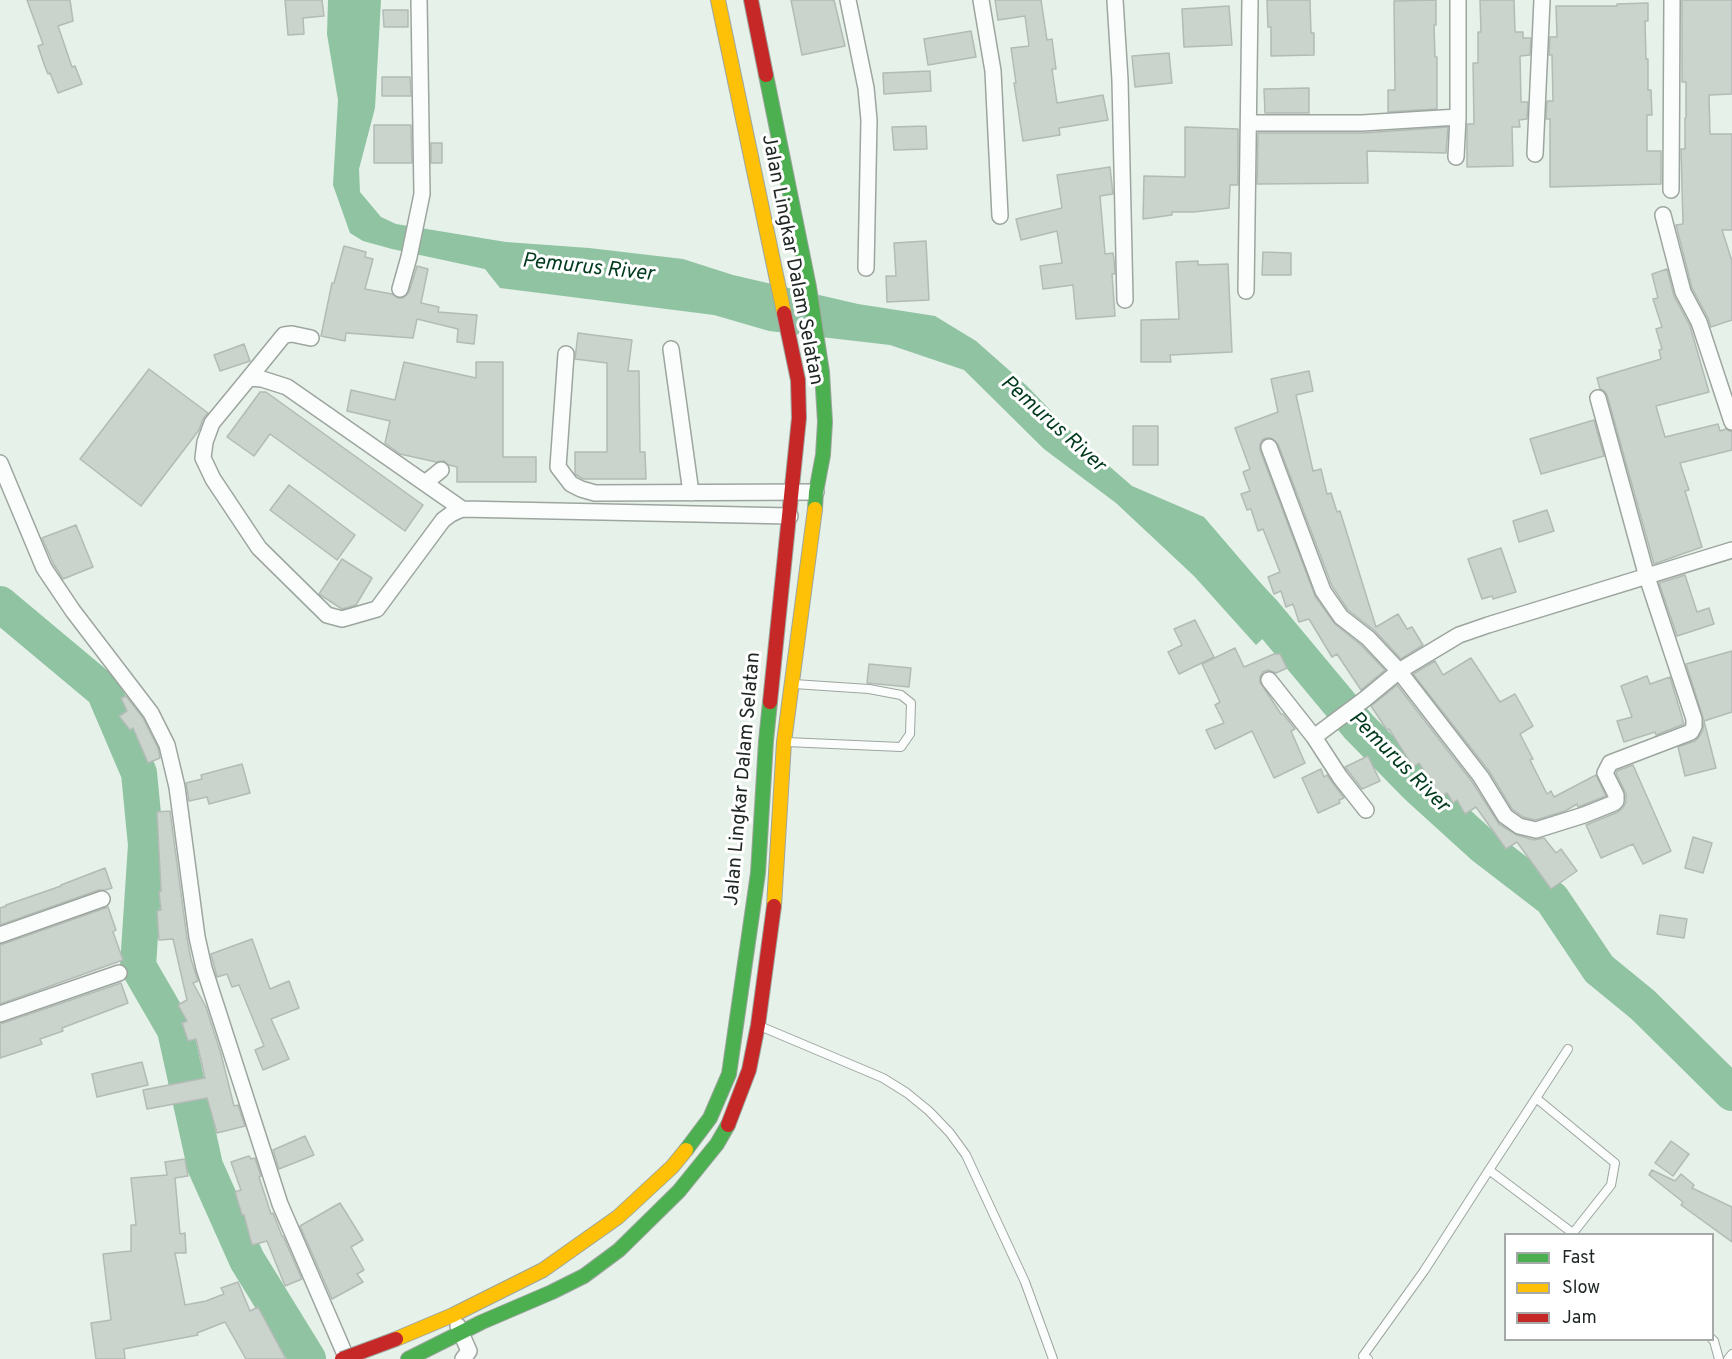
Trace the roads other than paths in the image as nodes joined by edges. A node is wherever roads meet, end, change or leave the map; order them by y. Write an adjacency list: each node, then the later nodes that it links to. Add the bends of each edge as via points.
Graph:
1 (418, 0): 19 (street, via 423,194)
2 (718, 0): 32 (main road, Jalan Lingkar Dalam Selatan, via 798,380 800,418)
3 (751, 0): 33 (main road, Jalan Lingkar Dalam Selatan, via 822,372 825,422)
4 (848, 0): 18 (street, via 869,120)
5 (981, 0): 17 (street, via 993,71)
6 (1115, 0): 21 (street)
7 (1250, 0): 12 (street)
8 (1458, 0): 11 (street)
9 (1542, 0): 13 (street)
10 (1672, 0): 15 (street)
11 (1458, 117): 12 (street, via 1362,123); 14 (street)
12 (1249, 123): 20 (street)
13 (1535, 154)
14 (1456, 157)
15 (1671, 190)
16 (1663, 215): 27 (street, via 1683,292 1699,322)
17 (999, 216)
18 (866, 268)
19 (400, 289)
20 (1246, 291)
21 (1125, 300)
22 (310, 338): 25 (street, via 284,335)
23 (671, 349): 34 (street)
24 (566, 354): 34 (street, via 558,467 564,476 581,489 595,493)
25 (249, 378): 31 (street, via 287,387); 35 (street, via 212,423 204,458 213,479 259,548 327,615 342,619 377,609 443,520)
26 (1598, 398): 38 (street)
27 (1732, 422)
28 (1269, 447): 39 (street, via 1323,591 1341,617 1368,638)
29 (0, 462): 64 (street, via 44,568 151,713 167,745 204,968 280,1204)
30 (441, 470): 31 (street)
31 (425, 483): 35 (street)
32 (793, 492): 33 (street); 34 (street); 36 (main road, Jalan Lingkar Dalam Selatan)
33 (816, 492): 42 (main road, Jalan Lingkar Dalam Selatan)
34 (691, 493)
35 (462, 509): 36 (street)
36 (790, 516): 41 (main road, Jalan Lingkar Dalam Selatan)
37 (1732, 550): 38 (street)
38 (1647, 577): 39 (street, via 1459,635); 39 (street, via 1694,726 1691,732 1610,763 1605,773 1616,801 1584,815 1536,830 1511,822)
39 (1399, 671): 43 (street)
40 (1269, 680): 43 (street)
41 (772, 683): 42 (lane); 44 (main road, Jalan Lingkar Dalam Selatan)
42 (792, 684): 45 (main road, Jalan Lingkar Dalam Selatan); 45 (lane, via 901,695 911,704 910,734 901,747)
43 (1314, 737): 46 (street)
44 (766, 741): 45 (lane); 57 (main road, Jalan Lingkar Dalam Selatan, via 758,873 729,1074 710,1118 672,1167 618,1218)
45 (784, 742): 51 (main road, Jalan Lingkar Dalam Selatan, via 774,906)
46 (1366, 810)
47 (102, 900): 48 (street)
48 (0, 935)
49 (119, 974): 50 (street)
50 (0, 1014)
51 (758, 1025): 57 (main road, Jalan Lingkar Dalam Selatan, via 749,1070 717,1144 679,1191 619,1250); 67 (lane, via 883,1078 907,1093 950,1132 966,1155 1025,1282)
52 (1568, 1049): 53 (lane)
53 (1536, 1098): 54 (lane); 56 (lane, via 1615,1163 1611,1185)
54 (1489, 1170): 55 (lane); 62 (lane)
55 (1572, 1233)
56 (1574, 1233)
57 (603, 1245): 58 (main road, Jalan Lingkar Dalam Selatan); 59 (main road, Jalan Lingkar Dalam Selatan, via 584,1276)
58 (453, 1315): 59 (street); 63 (main road, Jalan Lingkar Dalam Selatan, bridge)
59 (462, 1333): 65 (main road, Jalan Lingkar Dalam Selatan); 66 (street, via 469,1351)
60 (1714, 1341): 68 (lane)
61 (1732, 1354): 69 (lane)
62 (1364, 1358)
63 (342, 1359)
64 (347, 1359)
65 (408, 1359)
66 (463, 1359)
67 (1053, 1359)
68 (1719, 1359)
69 (1728, 1359)

